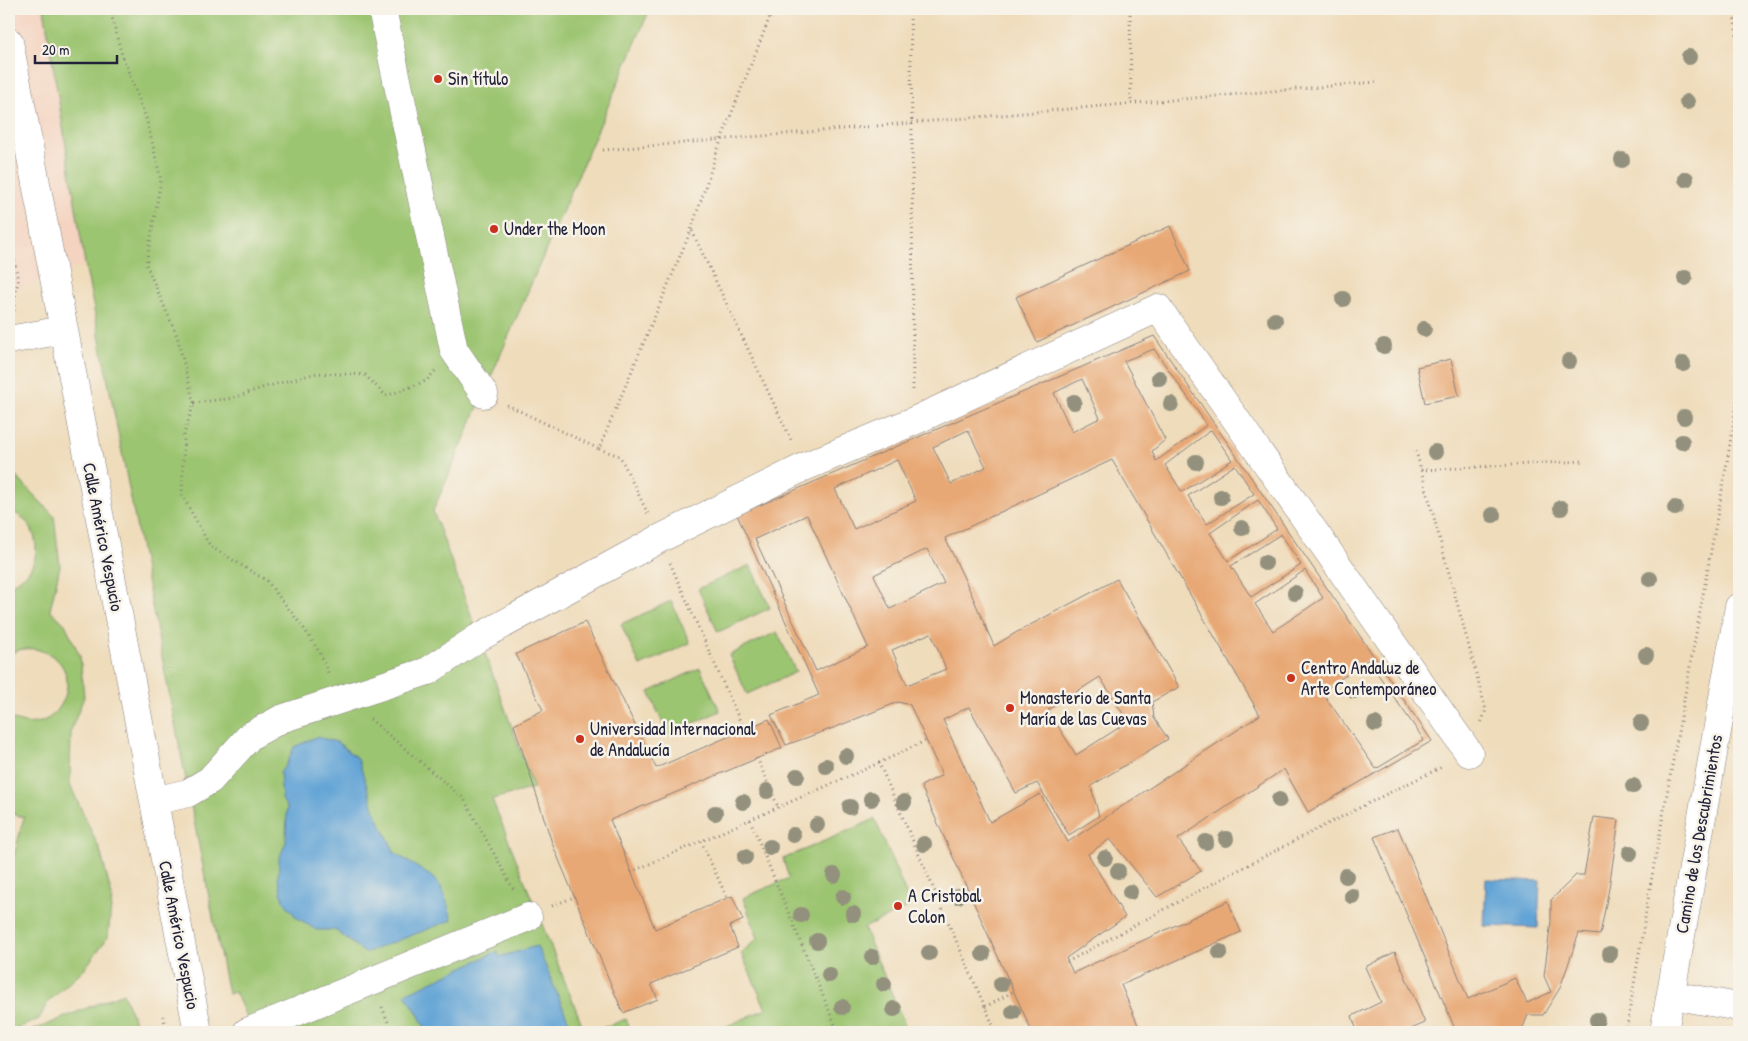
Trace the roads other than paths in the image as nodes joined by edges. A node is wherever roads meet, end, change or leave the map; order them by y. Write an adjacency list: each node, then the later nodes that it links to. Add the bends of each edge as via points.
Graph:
1 (382, 9): 5 (street, via 454,350)
2 (9, 42): 4 (street, Calle Américo Vespucio)
3 (12, 329): 4 (street)
4 (63, 330): 8 (street, Calle Américo Vespucio)
5 (484, 394)
6 (1739, 607): 10 (street, Camino de los Descubrimientos)
7 (1470, 753): 8 (street, via 1158,308 914,421 804,467 659,539 478,638 428,671 281,719 250,736 210,780 188,792)
8 (154, 801): 12 (street, Calle Américo Vespucio)
9 (528, 917): 13 (street)
10 (1671, 995): 11 (street); 14 (street, Camino de los Descubrimientos)
11 (1735, 1006)
12 (198, 1032)
13 (247, 1032)
14 (1664, 1032)

